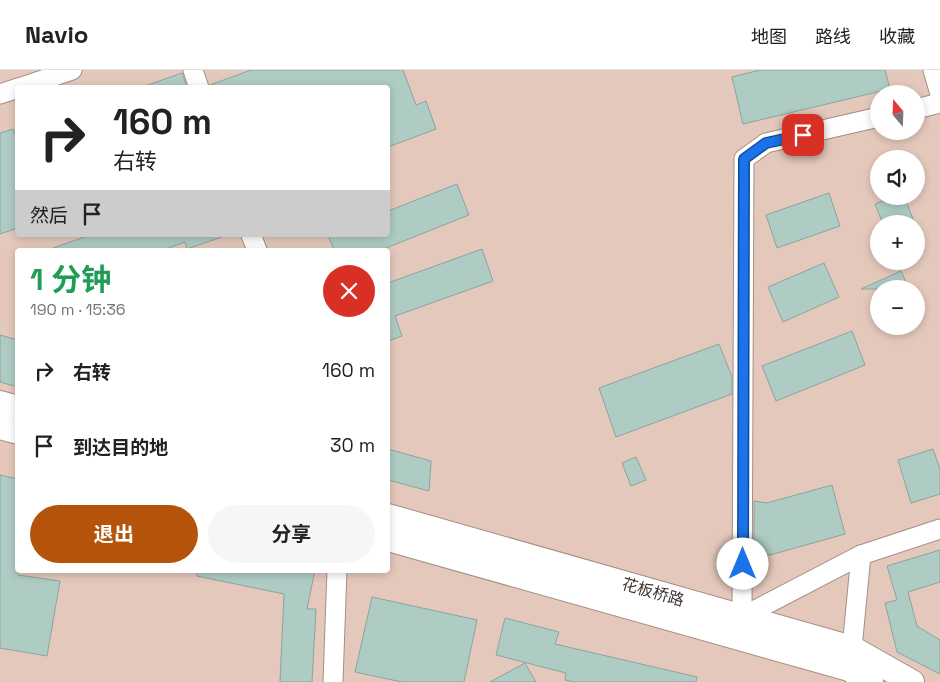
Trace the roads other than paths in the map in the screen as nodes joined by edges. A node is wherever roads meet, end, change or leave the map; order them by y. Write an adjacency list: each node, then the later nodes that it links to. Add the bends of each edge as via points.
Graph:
1 (72, 70): 4 (street)
2 (192, 70): 5 (street)
3 (933, 70): 8 (street)
4 (27, 85)
5 (198, 85)
6 (15, 89): 7 (street)
7 (0, 94)
8 (940, 94)
9 (940, 103): 10 (street)
10 (925, 107)
11 (870, 119): 21 (street, via 766,143 744,159)
12 (0, 403): 13 (street)
13 (15, 407)
14 (0, 427): 15 (street)
15 (15, 431)
16 (390, 517): 21 (street, 花板桥路)
17 (940, 529): 19 (street)
18 (390, 540): 24 (street, 花板桥路, via 850,669)
19 (861, 555): 21 (street); 22 (street)
20 (337, 573): 23 (street)
21 (742, 618): 22 (street, 花板桥路)
22 (852, 648): 25 (street, 花板桥路)
23 (333, 682)
24 (871, 682)
25 (912, 682)

